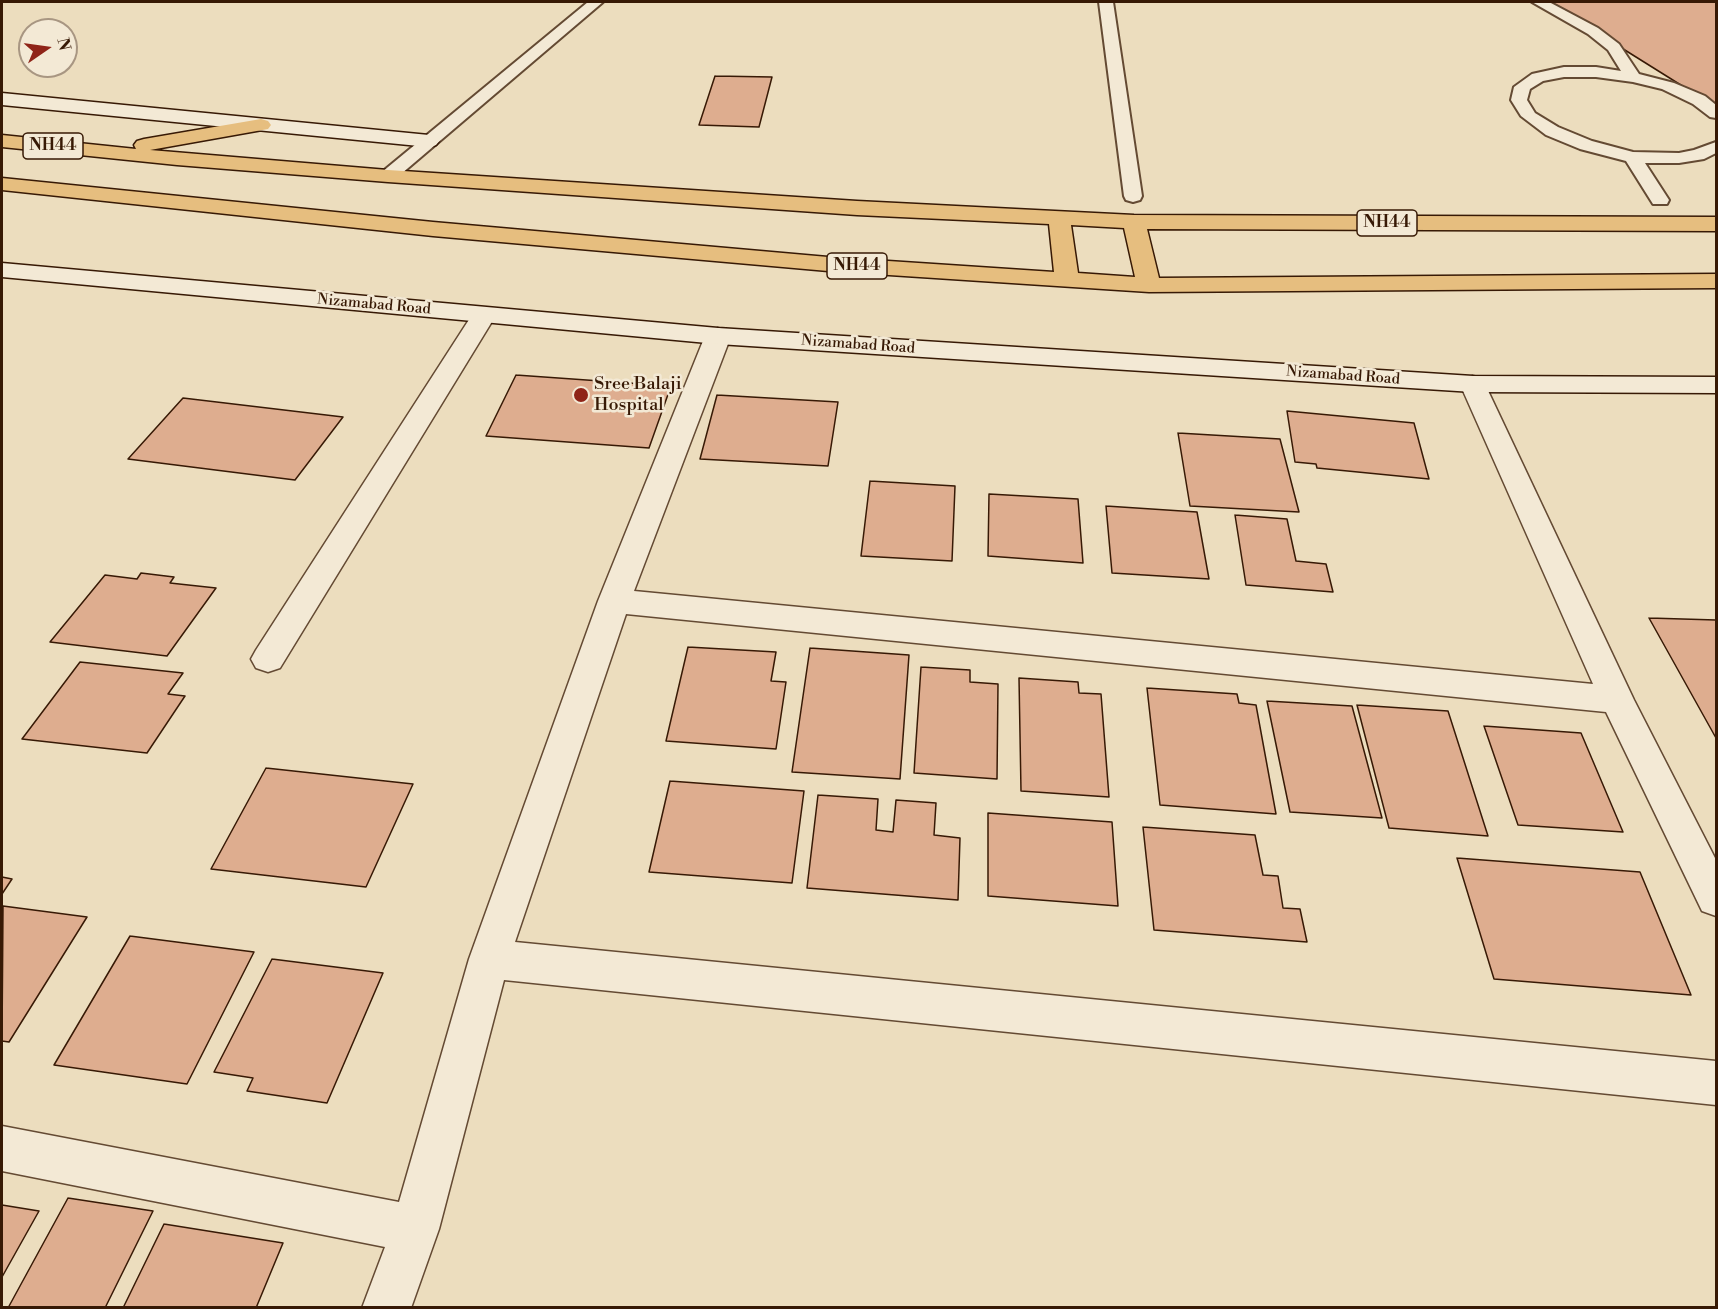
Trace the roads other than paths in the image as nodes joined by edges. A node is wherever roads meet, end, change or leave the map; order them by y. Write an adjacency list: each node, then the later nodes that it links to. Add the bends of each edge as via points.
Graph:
1 (596, 2): 9 (lane)
2 (1106, 2): 17 (lane)
3 (1539, 2): 4 (lane, via 1614,47)
4 (1633, 76): 6 (lane, via 1668,86); 13 (lane, via 1555,73 1522,87 1519,100 1529,116 1552,131)
5 (2, 99): 7 (street)
6 (1716, 113)
7 (261, 125): 9 (street); 11 (highway)
8 (2, 141): 11 (highway, NH44)
9 (429, 141): 15 (lane)
10 (1716, 147): 12 (lane)
11 (104, 152): 15 (highway, NH44)
12 (1698, 155): 13 (lane); 14 (lane)
13 (1633, 157): 18 (lane)
14 (1716, 158)
15 (388, 176): 19 (highway, NH44)
16 (2, 184): 23 (highway, NH44, via 433,229 828,264)
17 (1133, 196)
18 (1660, 200)
19 (1059, 218): 20 (highway, NH44); 23 (highway)
20 (1134, 222): 21 (highway, NH44); 25 (highway)
21 (1716, 224)
22 (2, 270): 26 (street, Nizamabad Road)
23 (1068, 279): 25 (highway, NH44)
24 (1716, 281): 25 (highway, NH44)
25 (1149, 285)
26 (484, 315): 27 (street, Nizamabad Road); 31 (street)
27 (718, 336): 28 (street, Nizamabad Road); 30 (street)
28 (1473, 384): 29 (street, Nizamabad Road); 32 (street)
29 (1716, 385)
30 (614, 601): 32 (street); 34 (street)
31 (268, 659)
32 (1617, 700): 33 (street)
33 (1716, 898)
34 (489, 959): 35 (street); 37 (street)
35 (1716, 1083)
36 (2, 1149): 37 (street)
37 (415, 1229): 38 (street)
38 (386, 1308)

